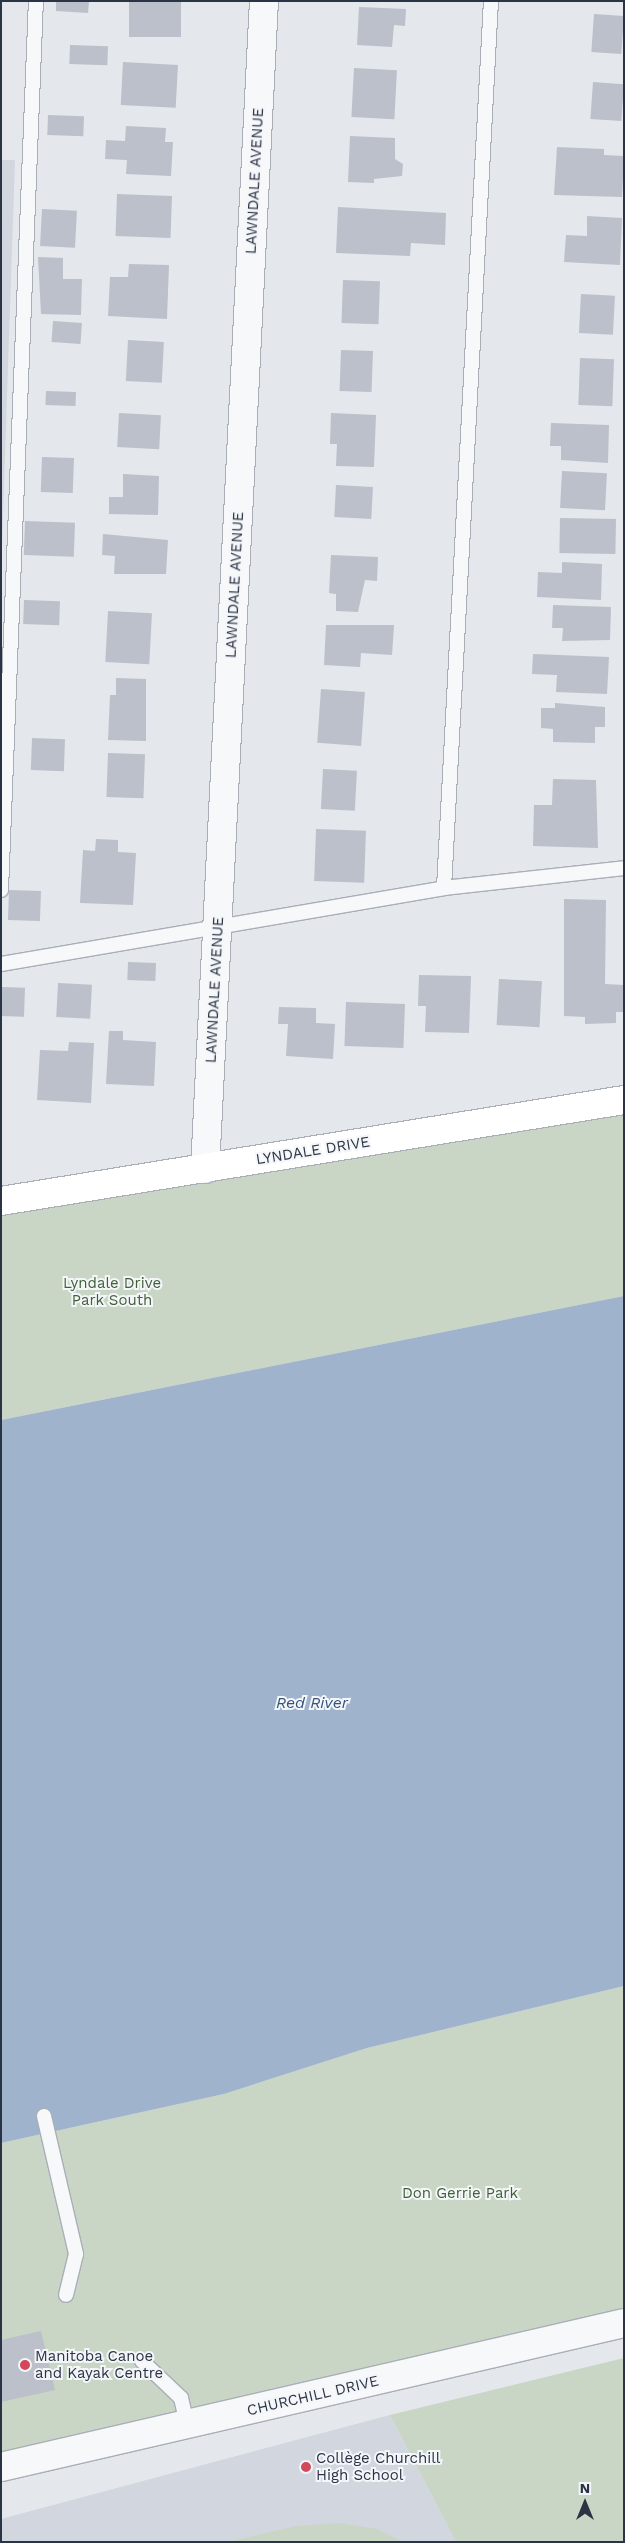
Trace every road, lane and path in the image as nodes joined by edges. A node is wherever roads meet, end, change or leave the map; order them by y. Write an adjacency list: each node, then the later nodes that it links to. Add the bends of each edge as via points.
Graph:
1 (36, 1): 6 (lane)
2 (264, 1): 7 (street, LAWNDALE AVENUE)
3 (490, 1): 5 (lane)
4 (624, 868): 5 (lane)
5 (444, 888): 7 (lane)
6 (1, 890)
7 (218, 927): 8 (lane); 10 (street, LAWNDALE AVENUE)
8 (1, 964)
9 (624, 1100): 10 (street, LYNDALE DRIVE)
10 (205, 1169): 11 (street, LYNDALE DRIVE)
11 (1, 1201)
12 (44, 2116): 13 (lane, via 76,2254)
13 (66, 2295)
14 (624, 2323): 16 (street, CHURCHILL DRIVE)
15 (142, 2361): 16 (lane, via 182,2398)
16 (187, 2425): 17 (street, CHURCHILL DRIVE)
17 (1, 2467)

